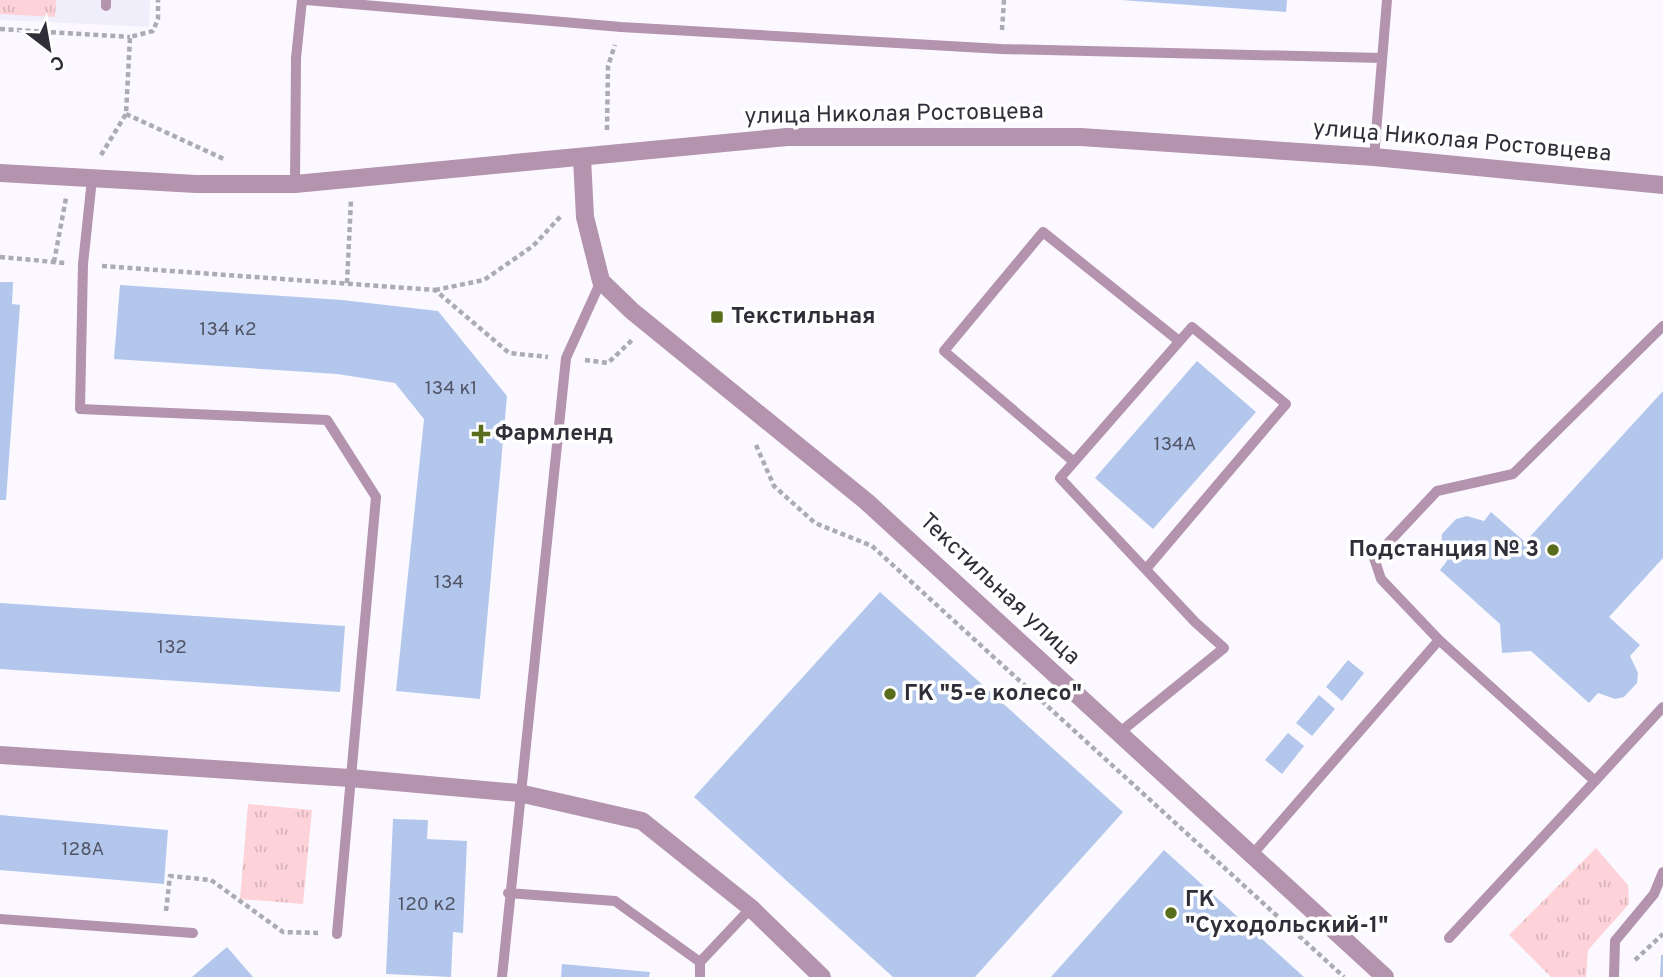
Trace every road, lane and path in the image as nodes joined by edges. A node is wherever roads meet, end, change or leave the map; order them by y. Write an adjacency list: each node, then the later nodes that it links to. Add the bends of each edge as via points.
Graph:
1 (158, 0): 7 (path, via 153,31)
2 (304, 0): 5 (lane); 20 (lane, via 296,58)
3 (1004, 0): 8 (path)
4 (1387, 0): 9 (lane)
5 (621, 27): 8 (lane); 11 (path, via 608,66)
6 (0, 29): 7 (path)
7 (130, 37): 10 (path)
8 (1001, 49): 9 (lane)
9 (1382, 58): 14 (lane)
10 (126, 114): 12 (path); 15 (path)
11 (607, 130)
12 (101, 155)
13 (582, 158): 14 (street, улица Николая Ростовцева, via 787,137 1081,137); 19 (street, улица Николая Ростовцева); 22 (street)
14 (1374, 158): 21 (street, улица Николая Ростовцева)
15 (227, 160)
16 (0, 173): 17 (street, улица Николая Ростовцева)
17 (66, 177): 18 (street, улица Николая Ростовцева); 24 (path)
18 (92, 179): 20 (street, улица Николая Ростовцева); 25 (lane)
19 (352, 180): 20 (street, улица Николая Ростовцева); 27 (path)
20 (295, 184)
21 (1663, 185)
22 (585, 217): 26 (street); 28 (path, via 563,215 533,246 484,280)
23 (0, 257): 24 (path)
24 (54, 262): 25 (path)
25 (83, 264): 27 (path); 40 (lane, via 80,409 327,420 376,497)
26 (601, 281): 32 (lane); 38 (street, Текстильная улица, via 867,502)
27 (347, 283): 28 (path)
28 (435, 290): 32 (path, via 509,353)
29 (1663, 326): 36 (lane, via 1513,474 1437,491 1374,558 1381,579)
30 (1179, 341): 34 (lane); 34 (lane, via 1043,232 944,351); 35 (lane, via 1192,327 1286,404)
31 (642, 348): 32 (path, via 631,340 608,363)
32 (566, 358): 42 (lane)
33 (752, 441): 58 (path, via 774,486 815,523 872,546)
34 (1074, 462): 35 (lane, via 1060,478)
35 (1146, 569): 38 (lane, via 1224,648)
36 (1439, 640): 41 (lane); 43 (lane)
37 (1663, 707): 41 (lane)
38 (1119, 733): 43 (street, Текстильная улица)
39 (0, 755): 40 (street)
40 (351, 778): 42 (street); 50 (lane)
41 (1595, 781): 52 (lane)
42 (519, 793): 45 (lane); 46 (street, via 642,821)
43 (1252, 855): 59 (street, Текстильная улица)
44 (1663, 872): 60 (lane, via 1654,894 1615,941)
45 (508, 893): 53 (lane, via 615,901); 55 (lane)
46 (751, 908): 53 (lane); 57 (street)
47 (0, 919): 48 (lane)
48 (164, 931): 49 (lane); 50 (path, via 170,876 211,880 283,932)
49 (193, 933)
50 (337, 934)
51 (1663, 934): 54 (path)
52 (1449, 938)
53 (700, 962): 56 (lane)
54 (1631, 964)
55 (502, 977)
56 (699, 977)
57 (822, 977)
58 (1344, 977)
59 (1385, 977)
60 (1614, 977)

